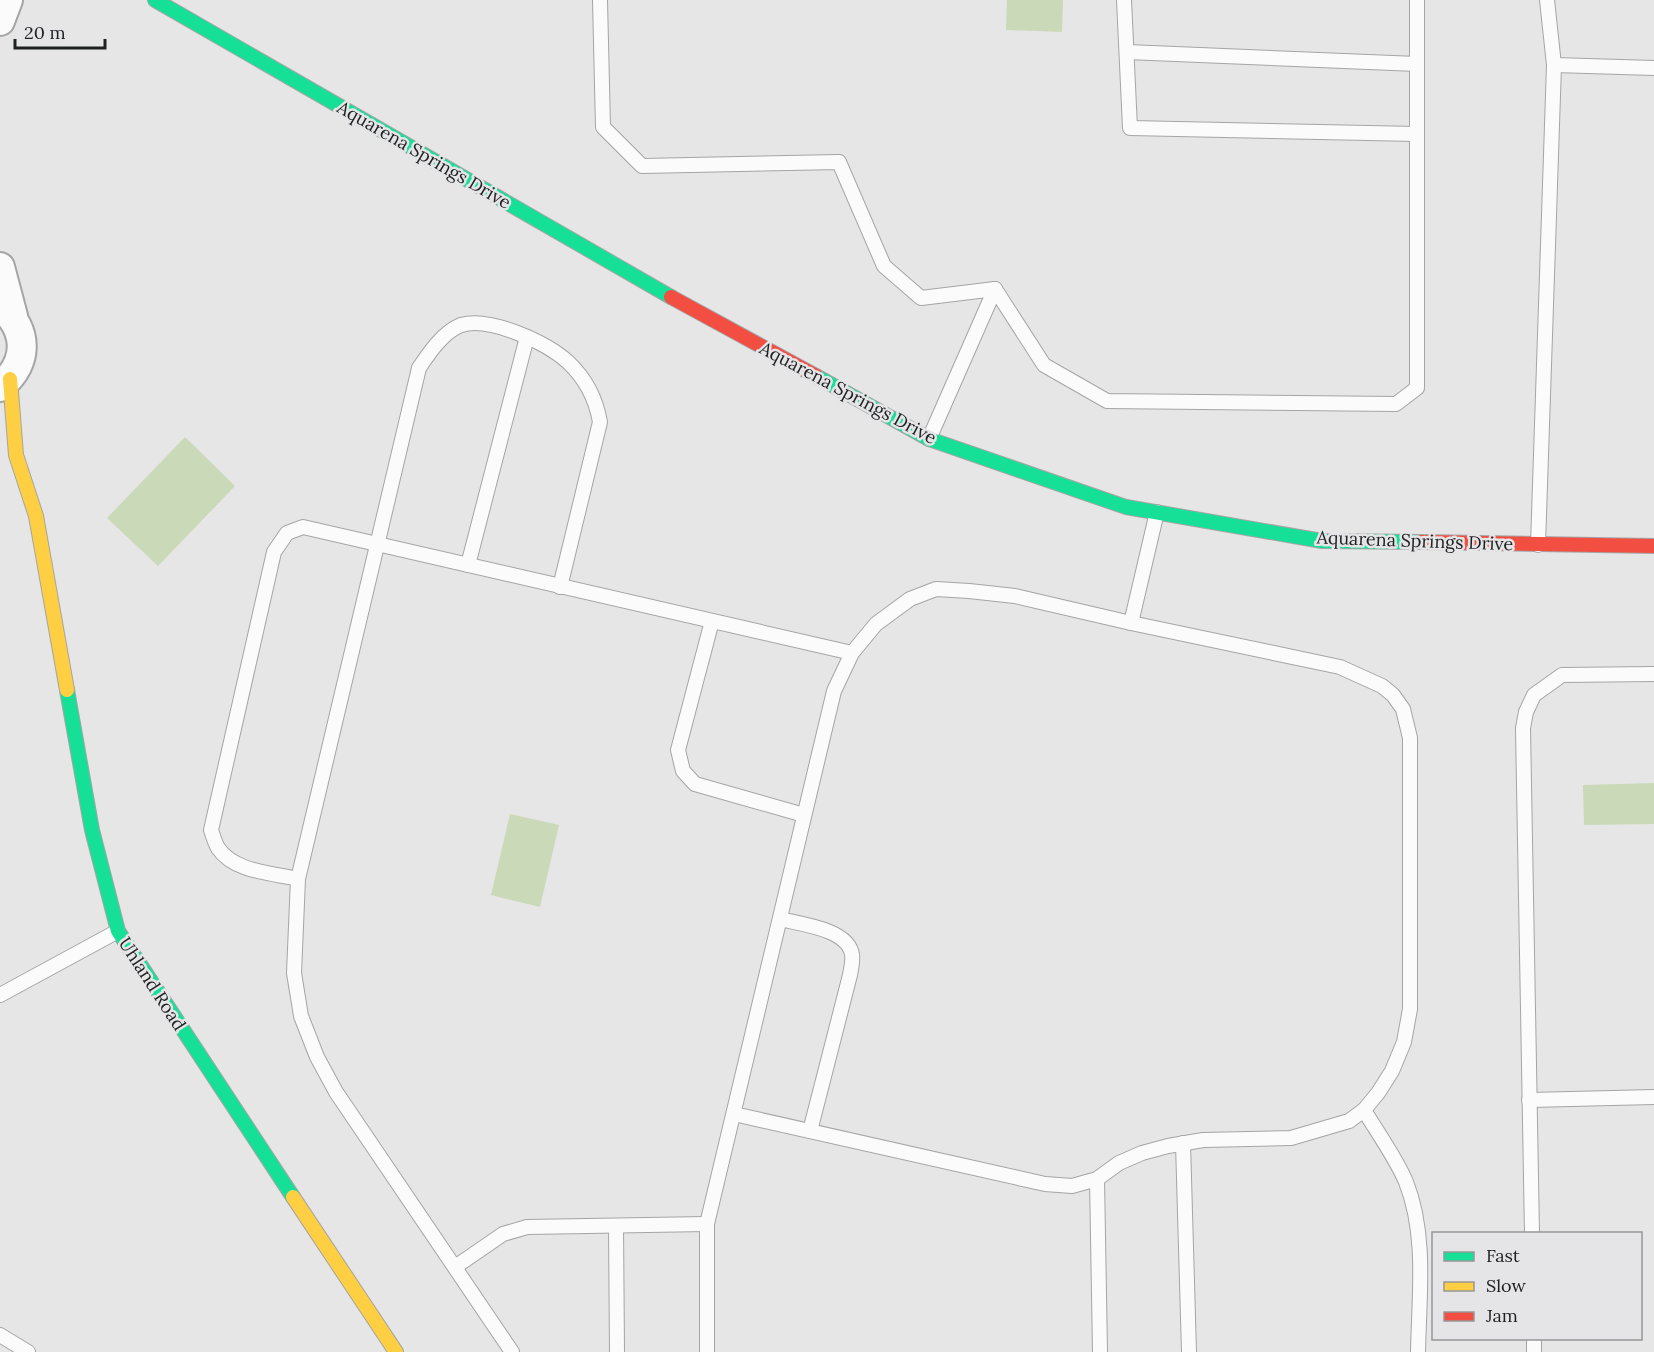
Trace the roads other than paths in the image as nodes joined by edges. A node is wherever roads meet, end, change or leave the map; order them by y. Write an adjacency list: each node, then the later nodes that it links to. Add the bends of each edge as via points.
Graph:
1 (8, 0): 7 (street)
2 (155, 0): 18 (street, Aquarena Springs Drive, via 668,295)
3 (600, 0): 14 (lane, via 603,127 642,166 839,162 884,266 907,287 921,298)
4 (1124, 0): 8 (lane)
5 (1417, 0): 9 (lane)
6 (1547, 0): 10 (lane)
7 (0, 21)
8 (1126, 52): 9 (lane); 12 (lane, via 1130,128)
9 (1417, 64): 12 (lane)
10 (1554, 65): 11 (lane); 22 (lane)
11 (1654, 68)
12 (1417, 134): 14 (lane, via 1417,388 1396,404 1107,401 1044,364)
13 (0, 267): 15 (street)
14 (995, 289): 18 (lane)
15 (7, 310): 17 (street, via 20,332 22,348 18,365)
16 (527, 337): 21 (lane, via 500,326 461,325 429,353 419,368); 24 (lane); 25 (lane, via 567,362 585,382 597,404 600,422)
17 (5, 383): 19 (street, Uhland Road)
18 (929, 439): 20 (street, Aquarena Springs Drive, via 1126,507)
19 (8, 446): 33 (street, Uhland Road, via 36,516 92,830)
20 (1157, 512): 22 (street, Aquarena Springs Drive, via 1322,541); 27 (lane)
21 (377, 543): 24 (lane); 31 (lane); 31 (lane, via 303,527 287,533 274,552 211,830 228,859)
22 (1538, 545): 23 (street, Aquarena Springs Drive)
23 (1654, 546)
24 (468, 565): 25 (lane)
25 (560, 587): 26 (lane)
26 (712, 621): 28 (lane); 30 (lane, via 678,750 683,771 695,784)
27 (1131, 624): 28 (lane, via 1015,596 936,589 910,599 876,624); 37 (lane, via 1340,667 1382,686 1403,709 1410,738 1410,1010 1404,1042 1392,1071)
28 (852, 653): 30 (lane, via 834,691)
29 (1654, 674): 36 (lane, via 1562,675 1534,695 1526,712 1523,728)
30 (804, 815): 32 (lane)
31 (298, 879): 45 (lane, via 294,973 301,1016 317,1057 336,1092)
32 (780, 919): 38 (lane); 39 (lane, via 836,933 852,954)
33 (118, 931): 34 (lane); 47 (street, Uhland Road)
34 (0, 995)
35 (1654, 1097): 36 (lane)
36 (1530, 1100): 44 (lane)
37 (1364, 1110): 40 (lane, via 1349,1121 1291,1138); 54 (lane, via 1406,1181 1417,1218)
38 (734, 1114): 39 (lane); 42 (lane)
39 (810, 1131): 41 (lane, via 1045,1184 1072,1186)
40 (1183, 1143): 41 (lane, via 1142,1153); 53 (lane)
41 (1097, 1179): 52 (lane)
42 (707, 1224): 43 (lane); 51 (lane)
43 (616, 1226): 45 (lane, via 527,1227 503,1234); 50 (lane)
44 (1532, 1232)
45 (454, 1267): 49 (lane)
46 (0, 1335): 48 (lane)
47 (391, 1351)
48 (28, 1352)
49 (512, 1352)
50 (617, 1352)
51 (707, 1352)
52 (1100, 1352)
53 (1189, 1352)
54 (1418, 1352)

